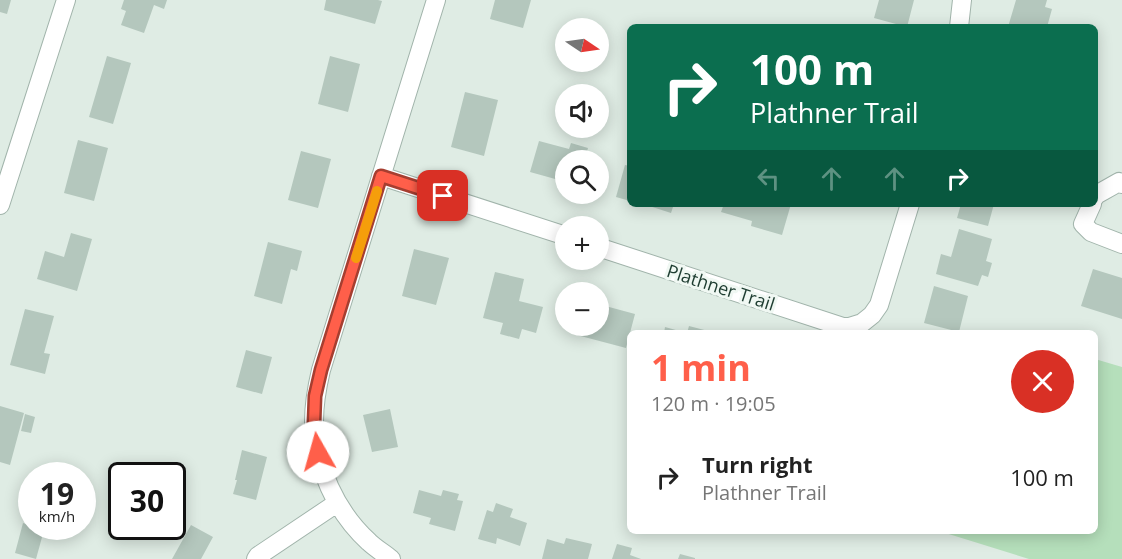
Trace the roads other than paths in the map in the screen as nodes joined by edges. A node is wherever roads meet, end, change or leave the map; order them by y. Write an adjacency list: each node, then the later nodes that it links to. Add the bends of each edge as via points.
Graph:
1 (66, 0): 8 (street)
2 (436, 0): 5 (street)
3 (962, 0): 4 (street)
4 (959, 24)
5 (381, 176): 11 (street); 14 (street, via 315,396 318,452)
6 (1122, 184): 7 (street)
7 (1098, 194)
8 (0, 205)
9 (909, 207): 13 (street, Plathner Trail, via 879,305 862,323 849,327)
10 (1091, 207): 12 (street, via 1083,224 1091,232)
11 (555, 232)
12 (1122, 244)
13 (609, 251)
14 (337, 503): 15 (street); 16 (street, via 363,537)
15 (256, 559)
16 (391, 559)

